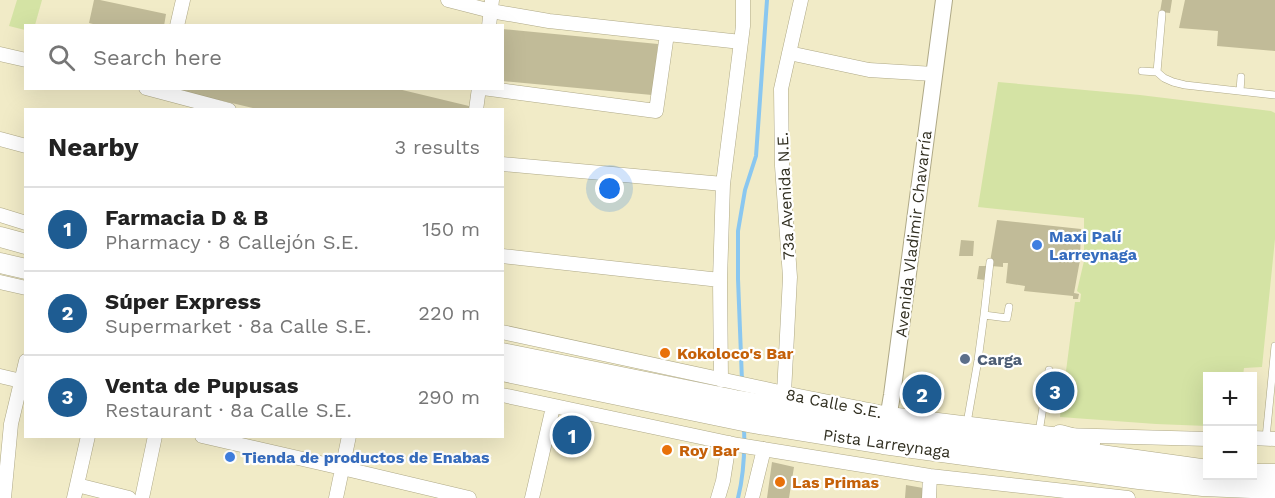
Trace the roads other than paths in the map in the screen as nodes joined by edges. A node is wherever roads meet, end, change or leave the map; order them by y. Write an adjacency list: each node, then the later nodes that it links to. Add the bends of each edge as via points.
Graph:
1 (183, 0): 8 (street)
2 (448, 0): 6 (street)
3 (743, 0): 10 (street)
4 (801, 0): 11 (street, 73a Avenida N.E.)
5 (944, 0): 16 (street, Avenida Vladimir Chavarría)
6 (491, 12): 9 (street)
7 (1162, 14): 15 (lane)
8 (180, 24)
9 (667, 34): 10 (street); 20 (street, via 656,111)
10 (741, 42): 28 (street)
11 (789, 53): 16 (street, via 869,70); 50 (street, 73a Avenida N.E., via 781,88 790,277)
12 (0, 54): 13 (street)
13 (24, 60)
14 (1142, 71): 15 (lane)
15 (1157, 72): 21 (lane, via 1185,85)
16 (934, 74): 55 (street, Avenida Vladimir Chavarría)
17 (1241, 77): 21 (lane)
18 (156, 90): 23 (street)
19 (481, 90): 24 (street)
20 (496, 90)
21 (1240, 91): 22 (lane)
22 (1275, 95)
23 (222, 108)
24 (476, 108)
25 (0, 139): 26 (street)
26 (24, 145)
27 (504, 164): 28 (street)
28 (723, 184): 37 (street)
29 (0, 215): 30 (street)
30 (24, 222)
31 (0, 237): 32 (main road)
32 (24, 243)
33 (504, 256): 37 (street)
34 (990, 262): 41 (lane)
35 (0, 263): 36 (main road)
36 (24, 269)
37 (720, 280): 52 (street)
38 (0, 282): 39 (street)
39 (24, 288)
40 (1009, 307): 41 (lane, via 1007,318)
41 (984, 315): 54 (lane)
42 (504, 333): 52 (street, 8a Calle S.E.)
43 (1275, 346): 62 (lane)
44 (504, 353): 52 (main road, Pista Larreynaga)
45 (24, 369): 49 (street)
46 (1049, 370): 56 (lane)
47 (504, 371): 52 (main road, Pista Larreynaga)
48 (0, 376): 49 (street)
49 (21, 381): 73 (street, via 10,424)
50 (784, 393): 52 (street, 8a Calle S.E.); 55 (street, 8a Calle S.E.)
51 (504, 395): 53 (street)
52 (741, 399): 55 (main road, Pista Larreynaga)
53 (553, 407): 64 (street); 81 (street)
54 (967, 423): 55 (street, 8a Calle S.E.); 56 (street, 8a Calle S.E.)
55 (886, 428): 66 (main road, Pista Larreynaga); 68 (street, Avenida Vladimir Chavarría); 74 (main road, Pista Larreynaga, via 1171,482)
56 (1039, 432): 57 (street, 8a Calle S.E.)
57 (1060, 435): 63 (street, 8a Calle S.E.); 66 (main road)
58 (87, 438): 75 (street)
59 (155, 438): 78 (street)
60 (211, 438): 67 (street)
61 (349, 438): 67 (street)
62 (1264, 438)
63 (1203, 439)
64 (735, 444): 65 (street); 82 (street)
65 (760, 448): 68 (street); 83 (street)
66 (1153, 462): 69 (main road, Pista Larreynaga)
67 (342, 468): 79 (street); 80 (street)
68 (880, 468): 72 (street)
69 (1203, 469)
70 (1257, 474): 71 (main road)
71 (1275, 474)
72 (930, 476): 84 (street); 85 (street)
73 (3, 481): 76 (street)
74 (1275, 489)
75 (75, 491): 77 (street)
76 (4, 498)
77 (129, 498)
78 (142, 498)
79 (336, 498)
80 (469, 498)
81 (532, 498)
82 (718, 498)
83 (752, 498)
84 (929, 498)
85 (1115, 498): 86 (street)
86 (1128, 498)

